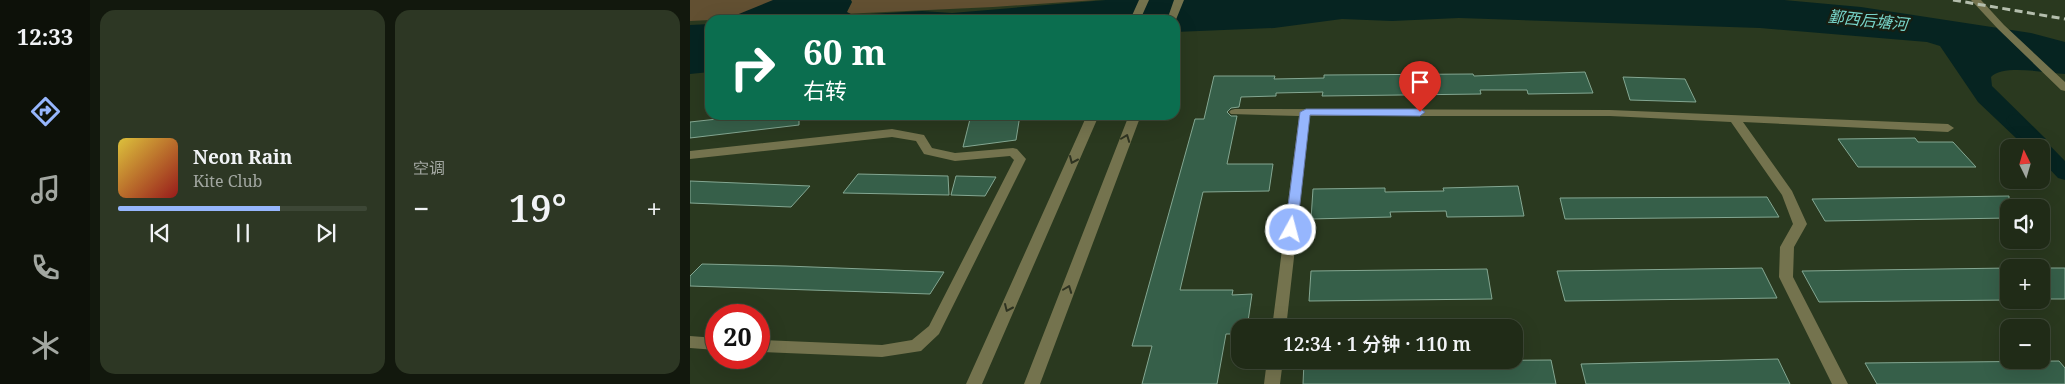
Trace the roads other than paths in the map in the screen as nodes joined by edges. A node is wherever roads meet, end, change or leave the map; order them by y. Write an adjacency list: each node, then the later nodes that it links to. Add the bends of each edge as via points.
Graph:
1 (1144, 0): 4 (street)
2 (1179, 0): 5 (street)
3 (1976, 0): 6 (street)
4 (1137, 15)
5 (1174, 15)
6 (2061, 84)
7 (1235, 112): 8 (street)
8 (1306, 112): 9 (street, via 1610,113); 14 (street)
9 (1734, 118): 12 (street); 22 (street, via 1788,194 1800,224 1787,247 1786,276)
10 (1091, 120): 19 (street, one-way to 19)
11 (1133, 120): 20 (street, one-way to 11)
12 (1948, 128)
13 (690, 155): 17 (street, via 892,133 920,138 928,151 955,157 1013,152 1020,159 934,330 916,346 882,352)
14 (1280, 319)
15 (690, 342): 16 (street)
16 (705, 343)
17 (770, 347)
18 (1274, 369): 21 (street)
19 (974, 384)
20 (1032, 384)
21 (1272, 384)
22 (1840, 384)

